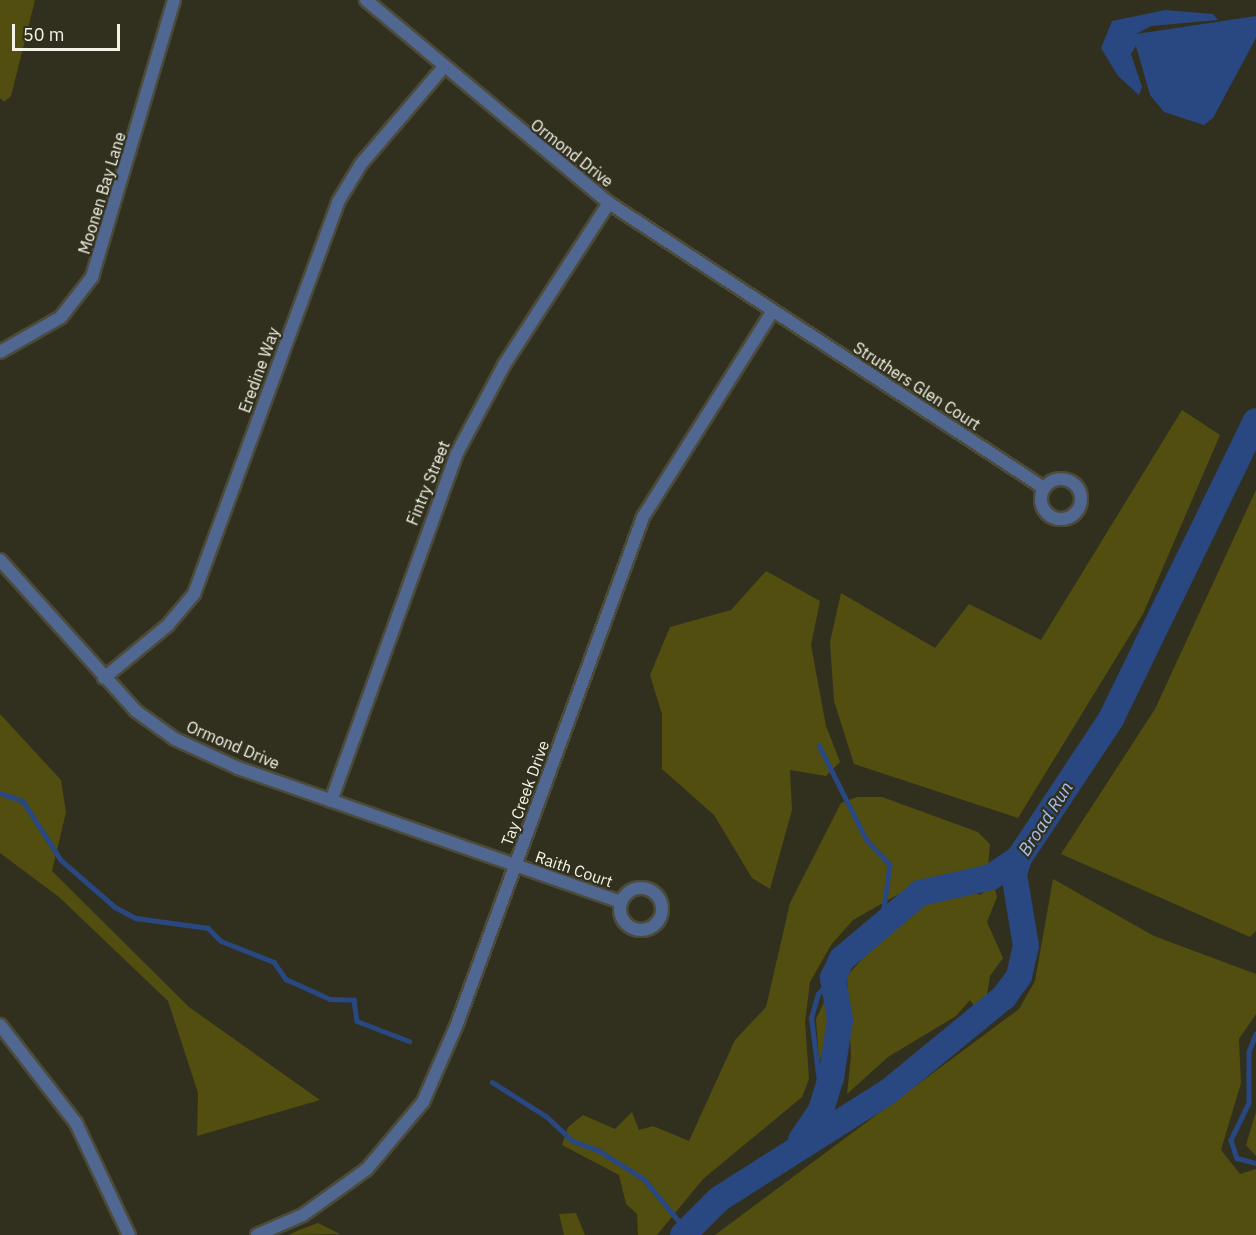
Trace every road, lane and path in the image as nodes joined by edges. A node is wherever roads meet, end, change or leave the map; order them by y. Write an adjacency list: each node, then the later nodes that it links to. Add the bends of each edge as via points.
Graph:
1 (174, 0): 6 (street, Moonen Bay Lane, via 92,277 54,322)
2 (366, 0): 3 (street, Ormond Drive)
3 (442, 68): 4 (street, Ormond Drive); 9 (street, Eredine Way, via 362,164 334,211 194,594 168,625)
4 (609, 203): 5 (street, Ormond Drive); 10 (street, Fintry Street, via 504,365 456,455)
5 (772, 312): 7 (street, Struthers Glen Court); 11 (street, Tay Creek Drive, via 643,517)
6 (0, 352)
7 (1044, 488)
8 (0, 560): 9 (street, Ormond Drive)
9 (104, 678): 10 (street, Ormond Drive, via 155,726 201,753)
10 (331, 801): 11 (street, Ormond Drive)
11 (516, 866): 12 (street, Raith Court); 15 (street, Tay Creek Drive, via 437,1075 401,1134 331,1197)
12 (621, 902)
13 (0, 1025): 14 (street, via 76,1123)
14 (129, 1235)
15 (257, 1235)

